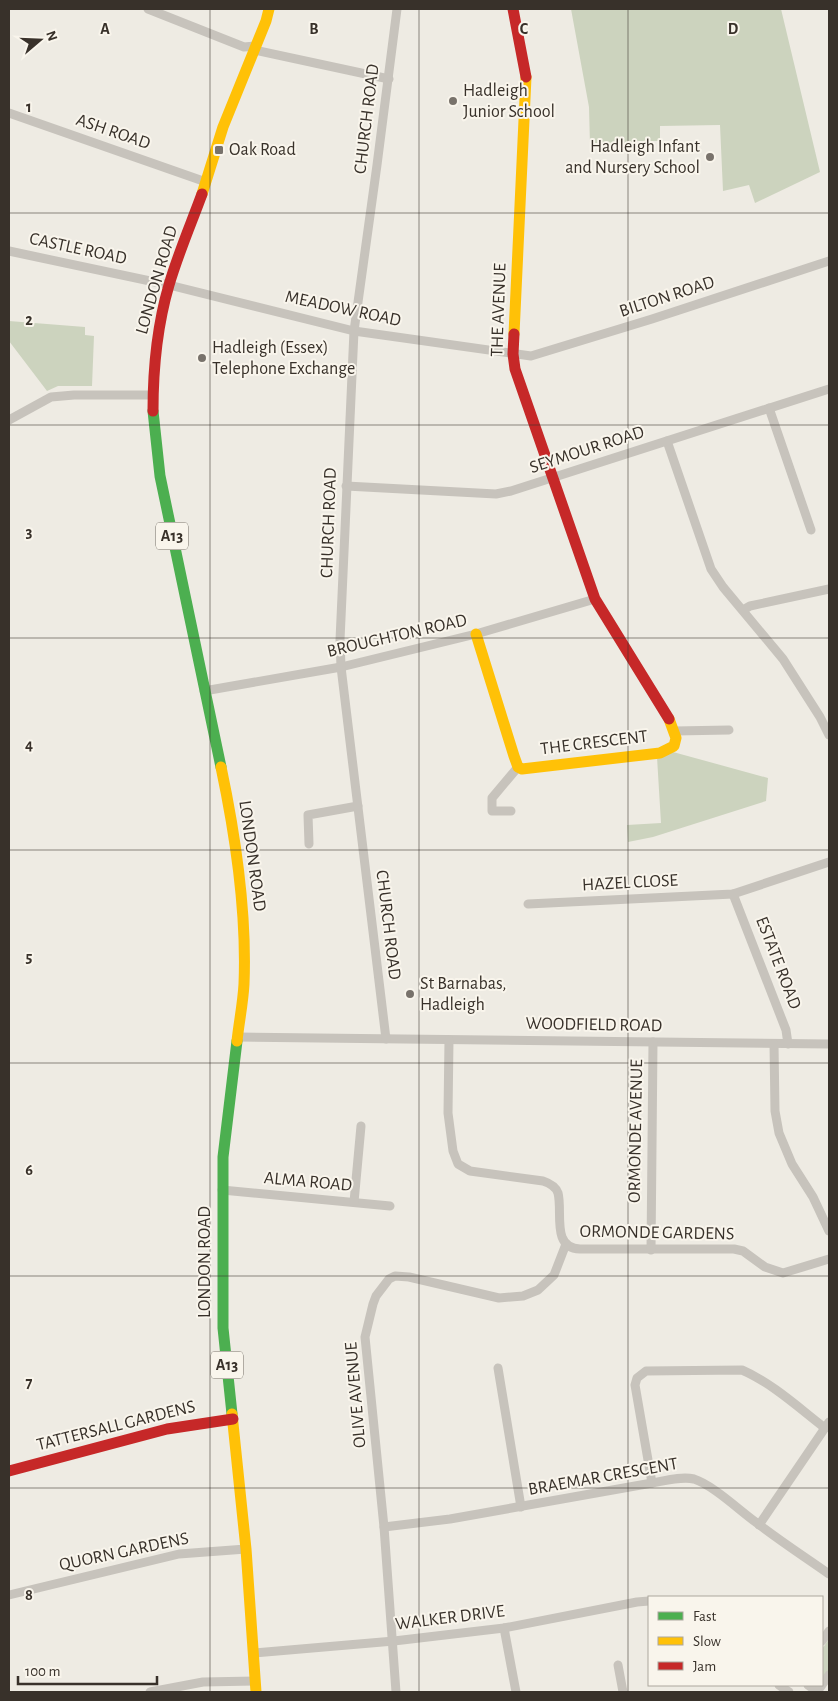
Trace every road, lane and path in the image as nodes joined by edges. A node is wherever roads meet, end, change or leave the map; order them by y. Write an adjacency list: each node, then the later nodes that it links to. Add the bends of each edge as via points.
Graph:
1 (148, 9): 6 (street)
2 (260, 9): 7 (main road, A13)
3 (270, 9): 7 (main road, A13)
4 (397, 9): 8 (street, CHURCH ROAD)
5 (513, 9): 15 (main road, THE AVENUE, via 526,78)
6 (165, 12): 7 (street, via 244,47)
7 (254, 48): 8 (street); 10 (main road, LONDON ROAD / A13)
8 (389, 79): 14 (street, CHURCH ROAD)
9 (9, 113): 10 (street, ASH ROAD)
10 (206, 182): 13 (main road, LONDON ROAD / A13)
11 (9, 251): 13 (street, CASTLE ROAD)
12 (829, 261): 15 (street, BILTON ROAD, via 547,352 531,356)
13 (170, 285): 14 (street, MEADOW ROAD); 17 (main road, LONDON ROAD / A13, via 153,364)
14 (354, 331): 15 (street, MEADOW ROAD); 22 (street, CHURCH ROAD)
15 (513, 354): 21 (main road, THE AVENUE, via 515,369)
16 (829, 389): 18 (street, SEYMOUR ROAD)
17 (153, 394): 19 (street, via 51,398); 29 (main road, LONDON ROAD / A13, via 160,476)
18 (769, 408): 20 (street, SEYMOUR ROAD); 23 (street)
19 (9, 420)
20 (668, 441): 21 (street, SEYMOUR ROAD); 26 (street, via 711,569)
21 (553, 478): 22 (street, SEYMOUR ROAD, via 496,494); 25 (main road, THE AVENUE)
22 (346, 486): 28 (street, CHURCH ROAD)
23 (811, 530)
24 (829, 590): 26 (street)
25 (595, 599): 27 (street, BROUGHTON ROAD); 32 (main road, THE CRESCENT)
26 (743, 610): 31 (street, via 783,659)
27 (476, 634): 28 (street, BROUGHTON ROAD); 33 (main road, THE CRESCENT)
28 (341, 667): 29 (street, BROUGHTON ROAD); 34 (street, CHURCH ROAD)
29 (204, 691): 40 (main road, LONDON ROAD / A13, via 227,796 240,880 244,985)
30 (729, 730): 32 (street)
31 (829, 730)
32 (674, 731): 33 (main road, THE CRESCENT, via 674,746 660,753)
33 (518, 767): 35 (street, via 492,798 492,812)
34 (358, 806): 36 (street, via 308,815); 41 (street, CHURCH ROAD)
35 (511, 811)
36 (309, 844)
37 (829, 862): 38 (street, HAZEL CLOSE)
38 (733, 894): 39 (street, HAZEL CLOSE); 45 (street, ESTATE ROAD, via 786,1030)
39 (528, 904)
40 (238, 1037): 41 (street, WOODFIELD ROAD); 48 (main road, LONDON ROAD / A13, via 226,1121)
41 (386, 1039): 42 (street, WOODFIELD ROAD)
42 (449, 1040): 43 (street, WOODFIELD ROAD); 52 (street, via 448,1112 456,1160 470,1172 551,1184 558,1193 562,1239)
43 (653, 1042): 44 (street, WOODFIELD ROAD); 53 (street, ORMONDE AVENUE)
44 (774, 1044): 45 (street, WOODFIELD ROAD); 51 (street, via 775,1111 779,1133 792,1164)
45 (788, 1044): 46 (street, WOODFIELD ROAD)
46 (829, 1044)
47 (361, 1126): 49 (street)
48 (222, 1190): 49 (street, ALMA ROAD); 56 (main road, LONDON ROAD / A13, via 222,1310)
49 (354, 1202): 50 (street, ALMA ROAD)
50 (390, 1206)
51 (829, 1231)
52 (566, 1244): 53 (street, ORMONDE GARDENS, via 575,1249); 62 (street, OLIVE AVENUE, via 554,1275 544,1286 523,1296 499,1298 401,1275 389,1279 376,1296 365,1337)
53 (651, 1250): 54 (street, ORMONDE GARDENS, via 734,1249 743,1251 765,1267 783,1273)
54 (829, 1259)
55 (498, 1368): 60 (street)
56 (233, 1419): 58 (main road, TATTERSALL GARDENS, via 167,1428); 63 (main road, LONDON ROAD / A13)
57 (827, 1425): 59 (street, via 742,1370 646,1371 635,1384); 61 (street)
58 (9, 1471)
59 (652, 1483): 60 (street, BRAEMAR CRESCENT); 61 (street, BRAEMAR CRESCENT, via 684,1478 700,1482)
60 (521, 1507): 62 (street, BRAEMAR CRESCENT)
61 (759, 1525): 64 (street, BRAEMAR CRESCENT)
62 (384, 1527): 68 (street, OLIVE AVENUE)
63 (246, 1549): 65 (street, QUORN GARDENS, via 178,1554); 69 (main road, LONDON ROAD / A13)
64 (829, 1574)
65 (9, 1595)
66 (648, 1601): 67 (street, WALKER DRIVE)
67 (504, 1628): 68 (street, WALKER DRIVE); 74 (street)
68 (394, 1641): 69 (street, WALKER DRIVE); 73 (street, OLIVE AVENUE)
69 (254, 1653): 71 (main road, LONDON ROAD / A13)
70 (618, 1665): 75 (street)
71 (256, 1687): 72 (street, via 203,1682)
72 (150, 1692)
73 (396, 1692)
74 (516, 1692)
75 (623, 1692)

